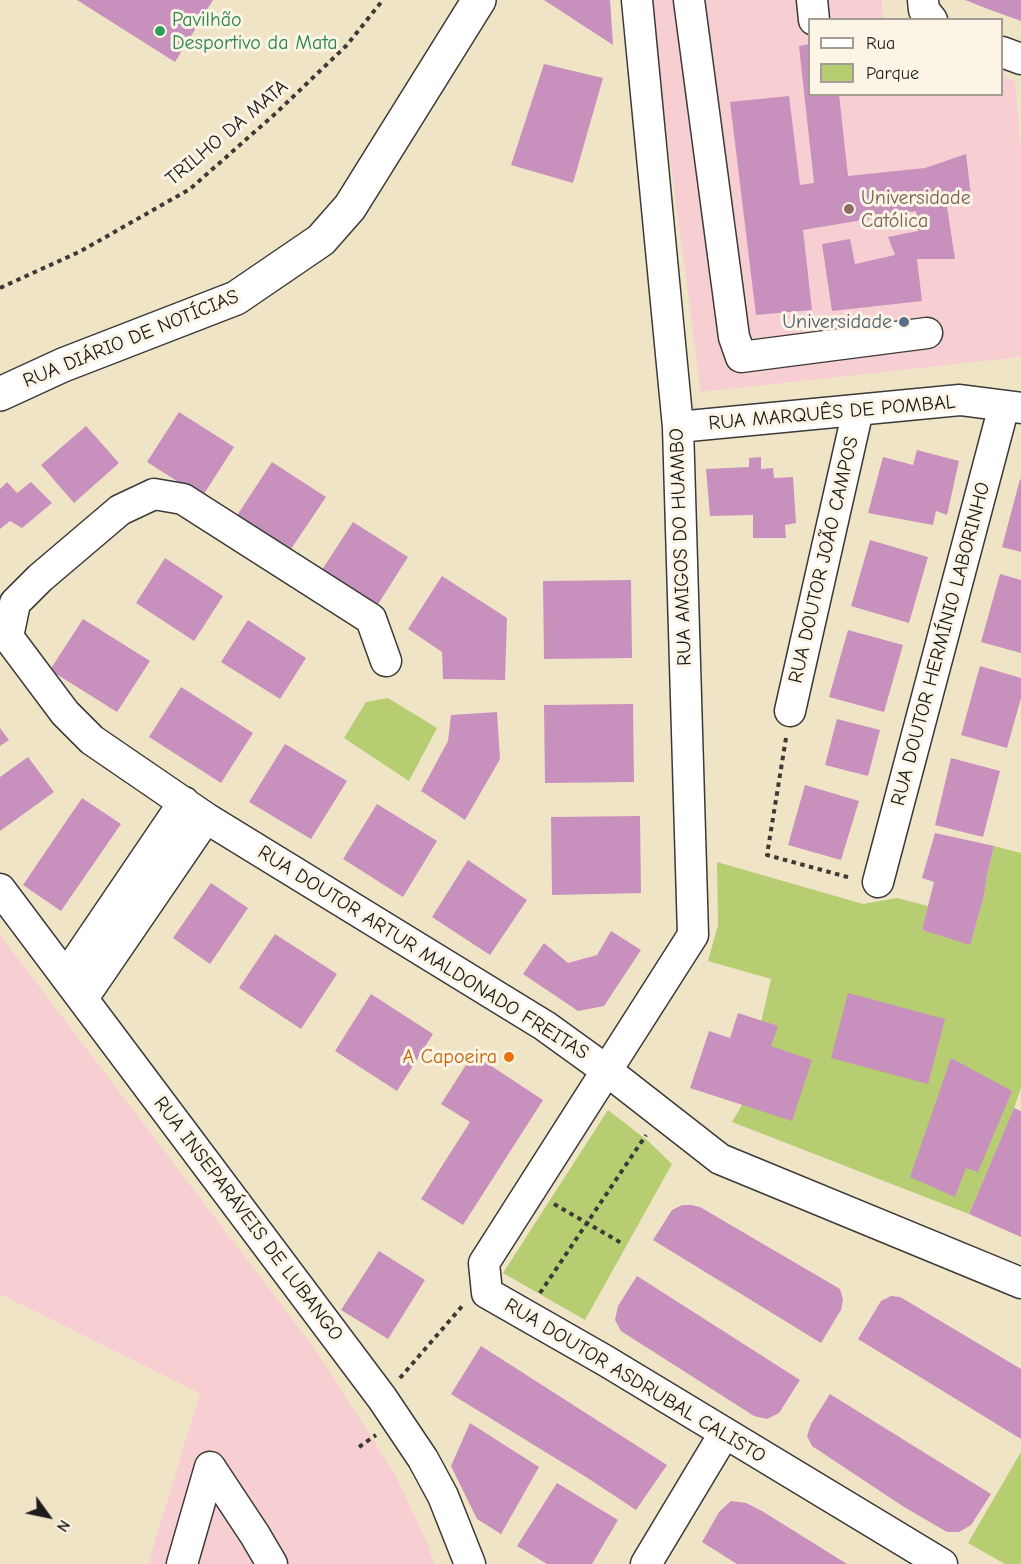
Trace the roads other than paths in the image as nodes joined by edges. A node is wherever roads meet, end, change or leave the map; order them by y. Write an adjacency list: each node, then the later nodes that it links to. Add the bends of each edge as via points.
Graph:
1 (479, 0): 11 (main road, RUA DIÁRIO DE NOTÍCIAS, via 350,207 321,240 236,298 63,364)
2 (637, 0): 14 (street, RUA AMIGOS DO HUAMBO)
3 (689, 0): 10 (street, via 734,337 741,357)
4 (812, 0): 6 (street)
5 (923, 0): 7 (street)
6 (814, 18)
7 (930, 18)
8 (1003, 52): 9 (street)
9 (1021, 59)
10 (927, 333)
11 (0, 394)
12 (1013, 407): 13 (street, RUA MARQUÊS DE POMBAL, via 960,400); 18 (street, RUA DOUTOR HERMÍNIO LABORINHO)
13 (858, 410): 14 (street, RUA MARQUÊS DE POMBAL); 16 (street, RUA DOUTOR JOÃO CAMPOS)
14 (678, 427): 21 (street, RUA AMIGOS DO HUAMBO, via 693,934)
15 (386, 661): 17 (street, RUA DOUTOR ARTUR MALDONADO FREITAS, via 371,619 183,499 154,494 120,510 15,603 8,637 66,713 92,740)
16 (790, 711)
17 (195, 810): 20 (street); 21 (street, RUA DOUTOR ARTUR MALDONADO FREITAS, via 545,1026)
18 (878, 882)
19 (0, 889): 20 (street, RUA INSEPARÁVEIS DE LUBANGO)
20 (74, 987): 28 (street, RUA INSEPARÁVEIS DE LUBANGO, via 387,1406 443,1497)
21 (606, 1070): 22 (street, RUA DOUTOR ARTUR MALDONADO FREITAS, via 720,1159); 23 (street, RUA DOUTOR ASDRUBAL CALISTO, via 484,1263 487,1293)
22 (1021, 1283)
23 (724, 1434): 29 (street); 30 (street, RUA DOUTOR ASDRUBAL CALISTO)
24 (255, 1535): 25 (street, via 210,1467); 26 (street); 27 (street)
25 (182, 1564)
26 (247, 1564)
27 (272, 1564)
28 (470, 1564)
29 (646, 1564)
30 (942, 1564)

